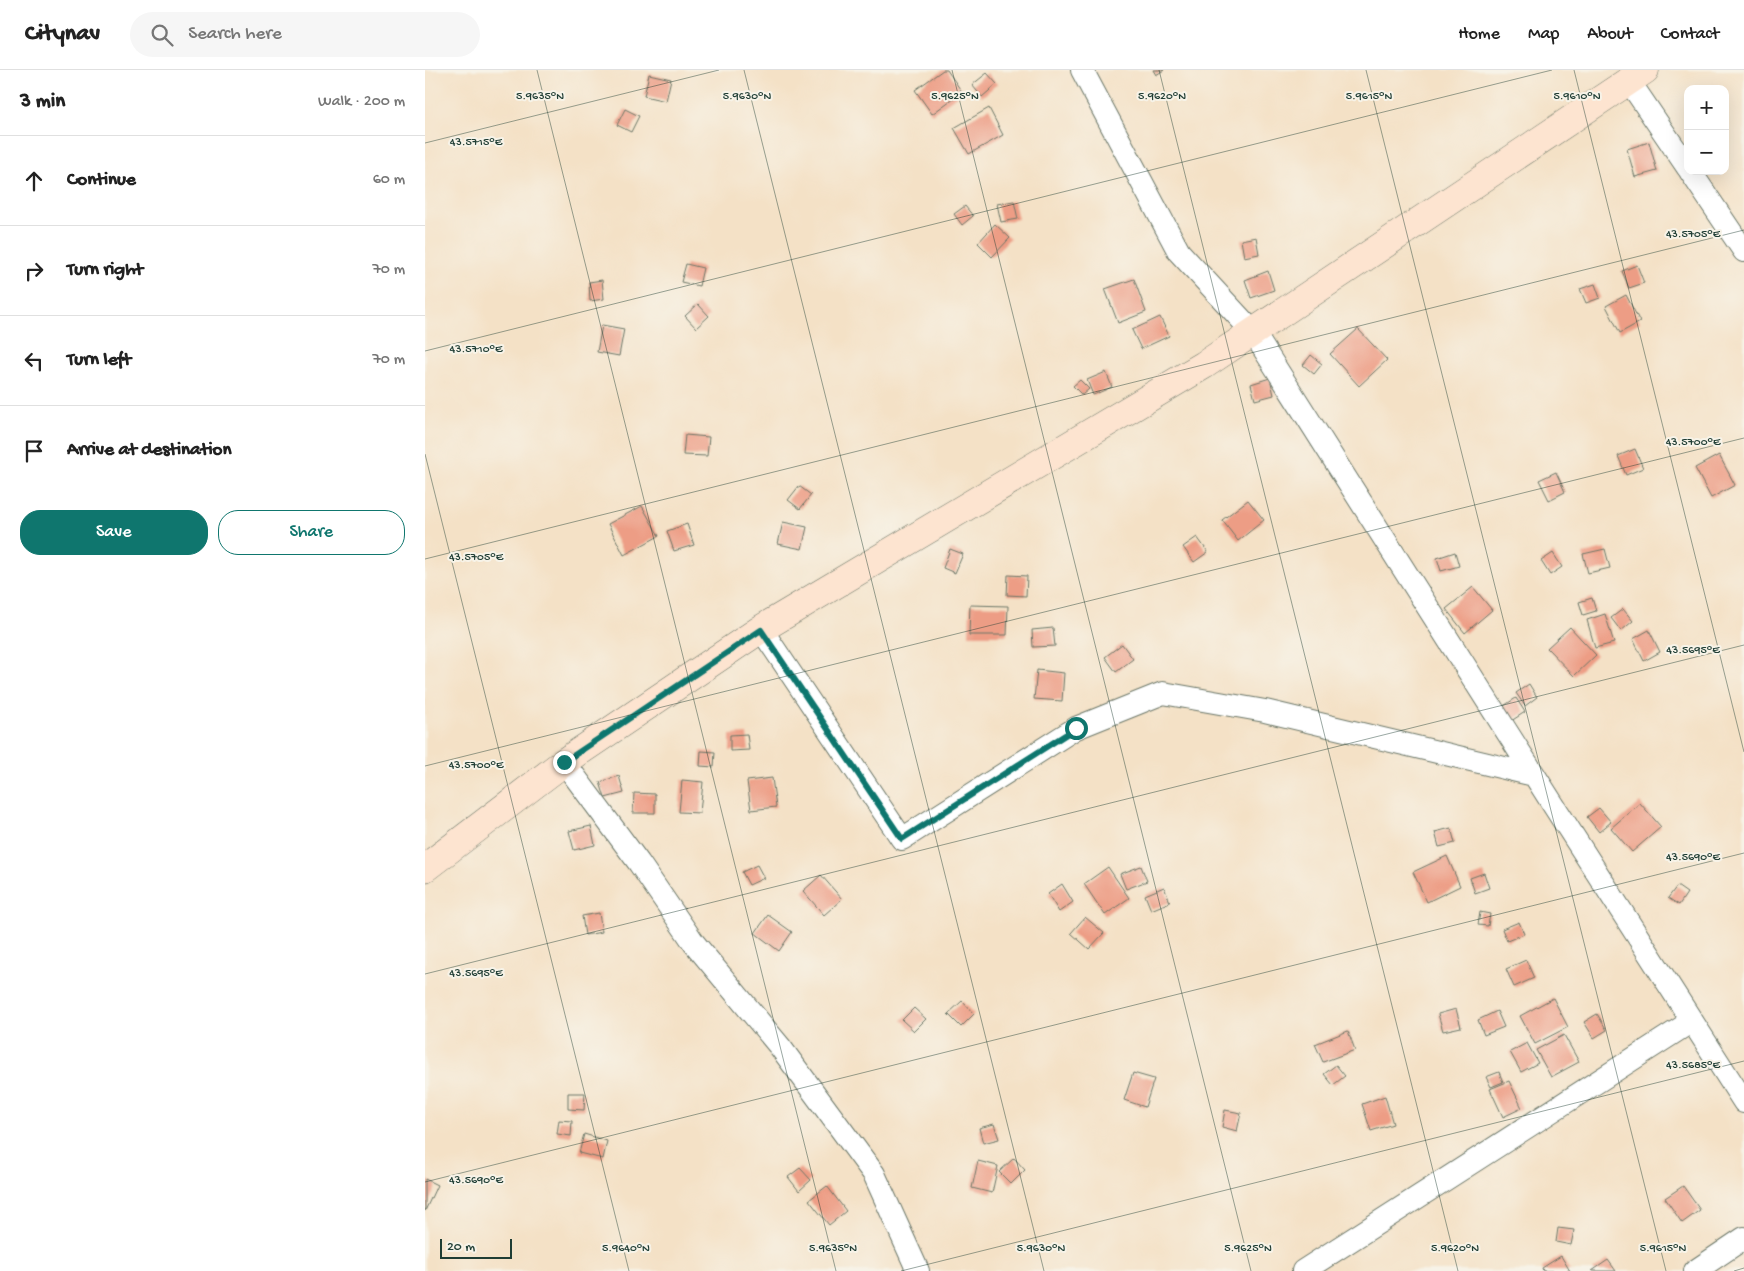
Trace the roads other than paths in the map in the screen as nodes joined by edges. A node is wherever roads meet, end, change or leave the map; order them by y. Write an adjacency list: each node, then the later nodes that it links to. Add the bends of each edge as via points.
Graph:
1 (1082, 70): 6 (street, via 1179,252)
2 (1637, 76): 3 (street); 6 (street)
3 (1684, 161)
4 (1692, 175): 5 (street)
5 (1744, 251)
6 (1253, 332): 7 (street); 9 (street)
7 (761, 630): 8 (street); 9 (street, via 902,839 1076,728 1163,693 1265,711)
8 (564, 762): 10 (street); 14 (street, via 695,943 781,1048 874,1174)
9 (1534, 775): 11 (street)
10 (425, 868)
11 (1692, 1020): 12 (street); 15 (street)
12 (1744, 1102)
13 (1744, 1238): 16 (street)
14 (918, 1271)
15 (1303, 1271)
16 (1695, 1271)

